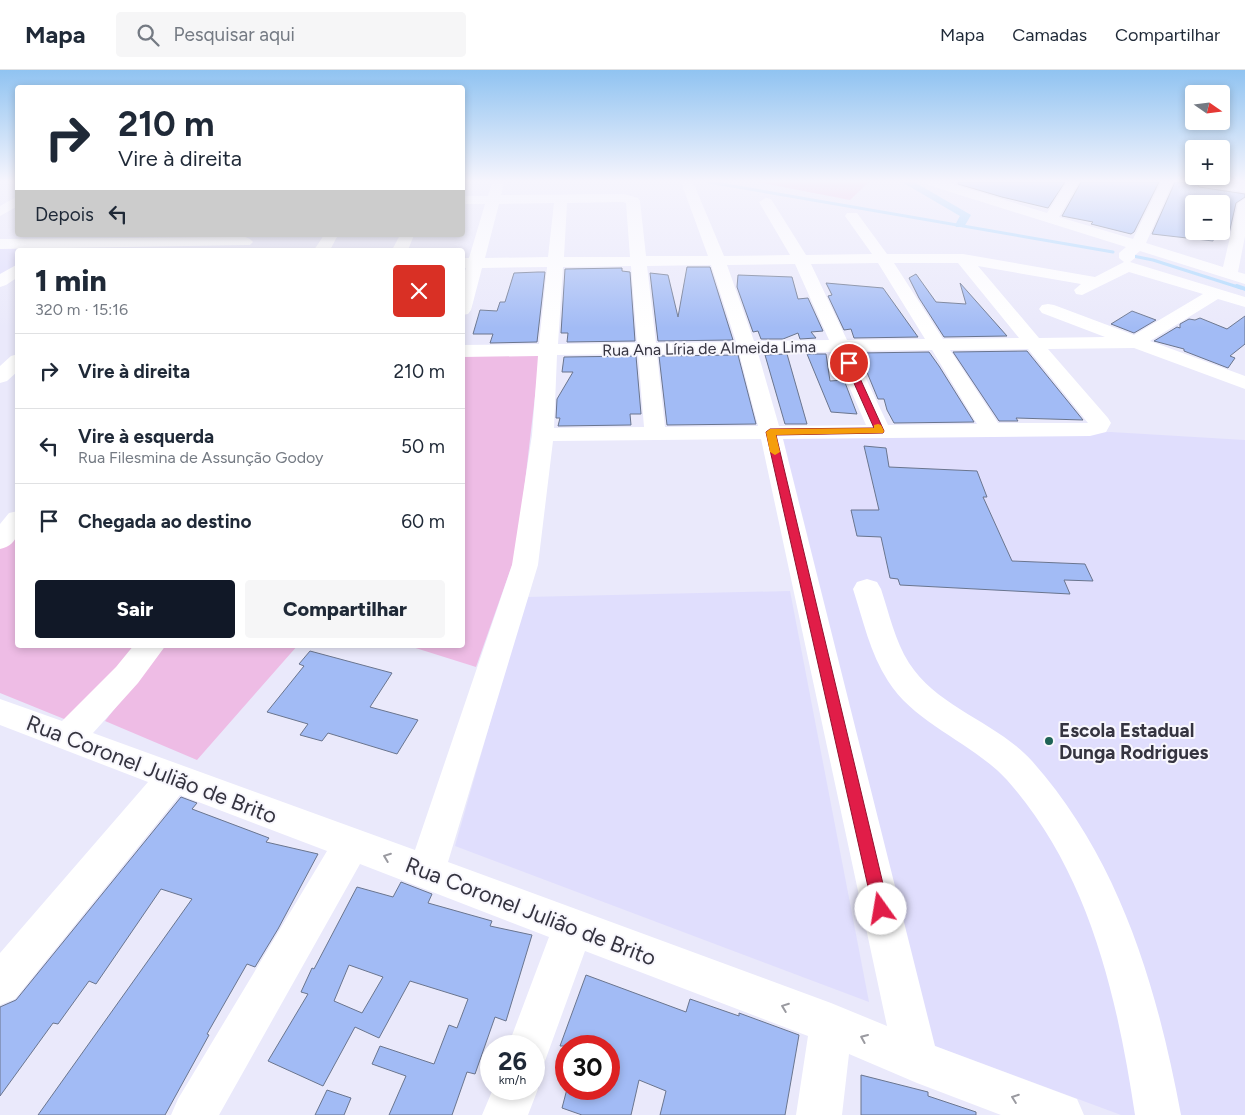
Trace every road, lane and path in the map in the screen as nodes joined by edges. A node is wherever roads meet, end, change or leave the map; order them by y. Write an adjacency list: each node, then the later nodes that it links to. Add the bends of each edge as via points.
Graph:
1 (482, 231): 23 (street)
2 (558, 231): 21 (street)
3 (635, 231): 22 (street)
4 (706, 231): 20 (street)
5 (783, 231): 19 (street)
6 (863, 231): 17 (street)
7 (1089, 231): 15 (street)
8 (1144, 231): 15 (street)
9 (1239, 231): 26 (street)
10 (330, 237): 16 (street)
11 (245, 242): 13 (street)
12 (51, 243): 13 (street); 14 (street)
13 (144, 243)
14 (0, 244)
15 (1137, 247): 24 (street, via 1127,253); 26 (street)
16 (323, 248)
17 (883, 258): 18 (street); 19 (street); 37 (street)
18 (963, 259): 29 (street); 34 (street)
19 (801, 260): 20 (street); 38 (street)
20 (718, 261): 22 (street); 39 (street)
21 (556, 262): 22 (street); 23 (street); 41 (street)
22 (637, 262): 40 (street)
23 (469, 263): 30 (street)
24 (1127, 266): 29 (street); 31 (street)
25 (15, 271): 28 (street)
26 (1230, 275): 27 (street)
27 (1245, 279)
28 (0, 282)
29 (1097, 282): 33 (street)
30 (465, 290)
31 (1217, 293): 32 (street); 35 (street)
32 (1245, 302)
33 (1048, 309): 34 (street); 35 (street)
34 (1016, 323): 36 (street)
35 (1135, 342): 36 (street, Rua Ana Líria de Almeida Lima); 45 (street)
36 (1034, 344): 37 (street, Rua Ana Líria de Almeida Lima); 46 (street, via 1100,423 1098,427)
37 (939, 345): 38 (street, Rua Ana Líria de Almeida Lima); 46 (street)
38 (842, 346): 39 (street, Rua Ana Líria de Almeida Lima); 47 (street)
39 (747, 348): 40 (street, Rua Ana Líria de Almeida Lima); 48 (street)
40 (647, 349): 41 (street, Rua Ana Líria de Almeida Lima); 49 (street)
41 (548, 350): 42 (street, Rua Ana Líria de Almeida Lima); 50 (street)
42 (465, 352)
43 (13, 362): 44 (street)
44 (0, 377)
45 (1244, 381)
46 (991, 429): 47 (street)
47 (880, 431): 48 (street)
48 (770, 432): 49 (street); 64 (street)
49 (655, 434): 50 (street)
50 (543, 435): 59 (street, via 525,565)
51 (15, 523): 52 (street)
52 (0, 541)
53 (867, 589): 70 (street, via 891,657 905,681 926,701 985,740 1018,769 1050,807 1081,860 1110,923 1137,1005)
54 (149, 648): 56 (street)
55 (3, 716): 56 (street, Rua Coronel Julião de Brito)
56 (68, 737): 57 (street, Rua Coronel Julião de Brito)
57 (174, 777): 58 (street, Rua Coronel Julião de Brito); 61 (street)
58 (352, 844): 59 (street, Rua Coronel Julião de Brito, one-way to 58); 66 (street)
59 (426, 872): 60 (street, Rua Coronel Julião de Brito)
60 (573, 927): 62 (street, Rua Coronel Julião de Brito, one-way to 60); 63 (street)
61 (0, 984)
62 (830, 1024): 64 (street, Rua Coronel Julião de Brito, one-way to 62); 68 (street)
63 (534, 1035)
64 (917, 1061): 69 (street, Rua Coronel Julião de Brito, one-way to 64)
65 (511, 1100): 67 (street)
66 (194, 1115)
67 (505, 1115)
68 (819, 1115)
69 (1061, 1115)
70 (1158, 1115)

